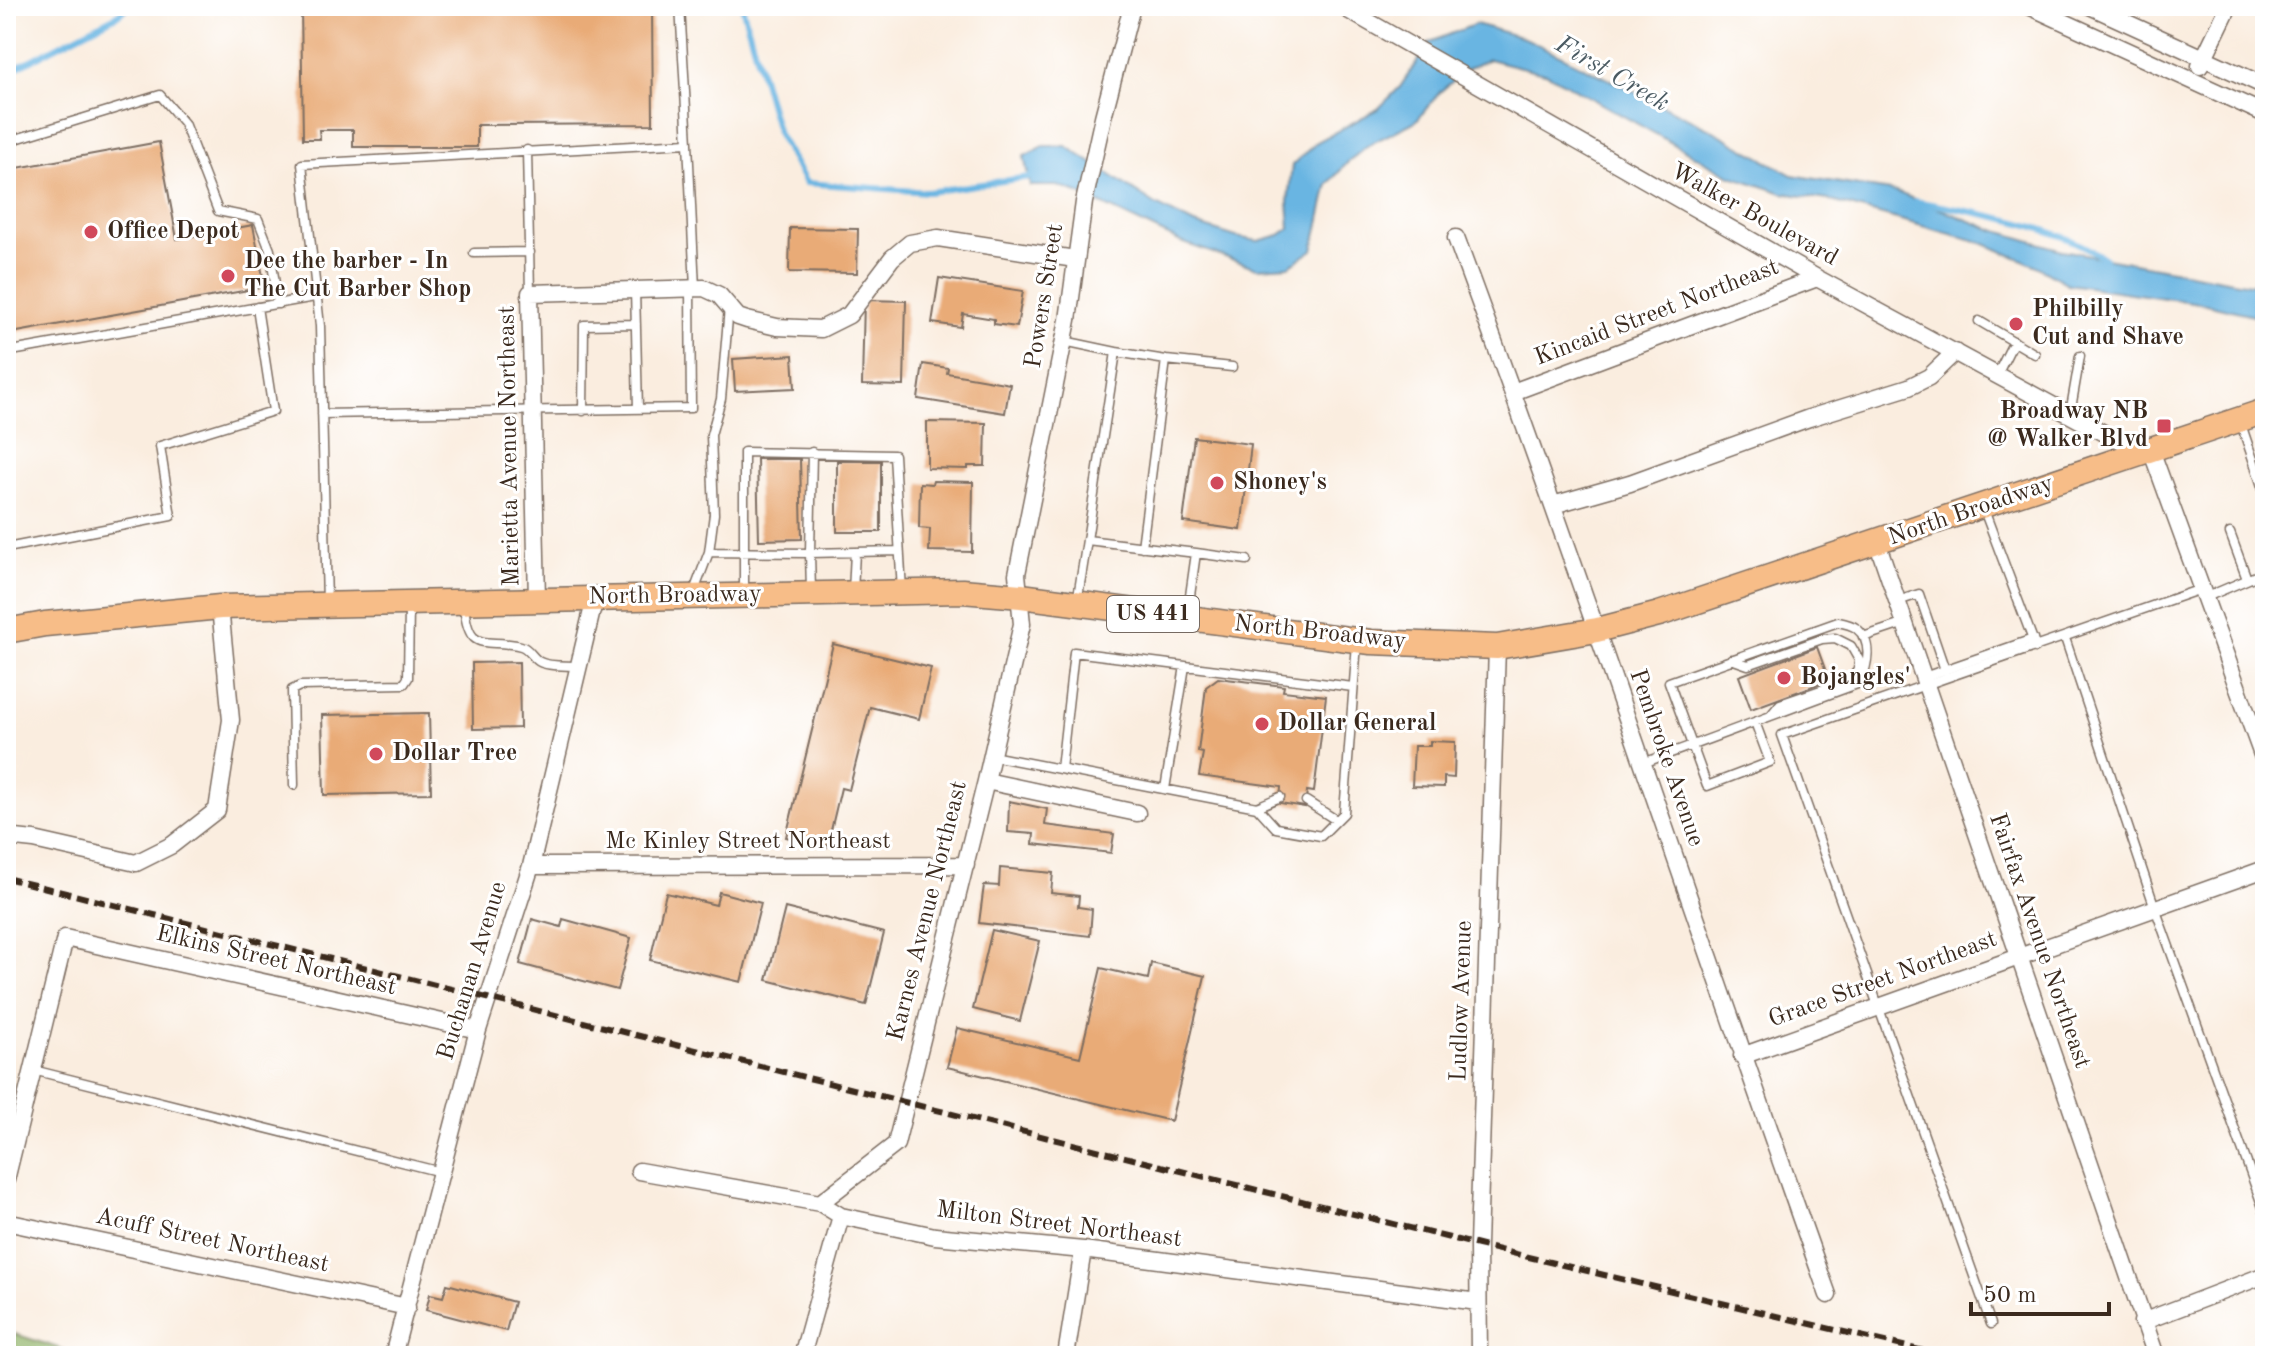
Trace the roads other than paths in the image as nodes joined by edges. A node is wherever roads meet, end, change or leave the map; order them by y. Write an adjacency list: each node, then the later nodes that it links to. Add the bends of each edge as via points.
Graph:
1 (680, 6): 12 (lane)
2 (1132, 6): 17 (street, Powers Street, via 1094,156)
3 (1341, 6): 18 (street, Walker Boulevard)
4 (2029, 6): 8 (street)
5 (2090, 6): 7 (street)
6 (2229, 6): 7 (street)
7 (2203, 58): 8 (street); 9 (street)
8 (2193, 81): 10 (street)
9 (2265, 86)
10 (2265, 114)
11 (6, 142): 23 (lane, via 160,95 184,123 218,211 258,219 270,250)
12 (688, 143): 13 (lane); 19 (lane)
13 (527, 150): 15 (lane); 22 (lane, via 302,164)
14 (1456, 238): 38 (street, Pembroke Avenue)
15 (530, 252): 16 (lane); 21 (lane)
16 (474, 253)
17 (1075, 259): 24 (street, via 938,238 910,243 892,258 849,315 821,329 747,320); 28 (street, Powers Street)
18 (1817, 278): 32 (street, Walker Boulevard); 38 (street, Kincaid Street Northeast)
19 (692, 288): 20 (street); 24 (street, via 719,295); 39 (lane, via 691,408)
20 (635, 290): 21 (street); 27 (lane)
21 (530, 293): 42 (street, Marietta Avenue Northeast)
22 (315, 297): 23 (lane); 43 (lane)
23 (278, 304): 25 (lane)
24 (729, 306): 57 (lane, via 721,399 711,435 714,514)
25 (257, 307): 30 (lane); 53 (lane, via 273,411 160,446 171,516 7,548)
26 (1979, 321): 29 (lane)
27 (636, 324): 39 (lane); 40 (lane, via 584,325)
28 (1064, 341): 31 (lane); 71 (street, Powers Street, via 1017,574)
29 (2014, 341): 33 (lane); 37 (lane)
30 (6, 352)
31 (1116, 352): 35 (lane); 52 (lane)
32 (1955, 352): 37 (street, Walker Boulevard); 49 (street, via 1929,377 1909,387)
33 (2035, 354)
34 (2080, 356): 44 (lane)
35 (1166, 360): 36 (lane); 55 (lane)
36 (1232, 367)
37 (1997, 375): 44 (street, Walker Boulevard)
38 (1513, 392): 49 (street, Pembroke Avenue)
39 (638, 409): 40 (lane)
40 (583, 411): 42 (lane)
41 (2265, 411): 45 (main road, North Broadway / US 441)
42 (533, 412): 43 (lane); 73 (street, Marietta Avenue Northeast)
43 (322, 414): 77 (lane)
44 (2070, 415): 46 (street, Walker Boulevard)
45 (2239, 420): 46 (main road, North Broadway / US 441); 48 (lane)
46 (2151, 450): 50 (main road, North Broadway / US 441); 69 (street)
47 (812, 452): 56 (lane, via 894,455); 59 (lane); 61 (lane, via 744,452)
48 (2265, 495)
49 (1553, 505): 82 (street, Pembroke Avenue)
50 (1983, 507): 54 (main road, North Broadway / US 441); 87 (lane)
51 (2230, 533): 64 (lane)
52 (1087, 540): 55 (lane); 78 (lane)
53 (6, 542)
54 (1877, 542): 75 (street, Fairfax Avenue Northeast); 82 (main road, North Broadway / US 441)
55 (1142, 547): 60 (lane)
56 (899, 551): 58 (lane); 66 (lane)
57 (709, 552): 61 (lane); 70 (lane)
58 (855, 552): 59 (lane); 65 (lane)
59 (810, 553): 61 (lane); 67 (lane)
60 (1196, 553): 62 (lane); 80 (lane)
61 (743, 554): 68 (lane)
62 (1247, 560)
63 (2265, 572): 64 (lane)
64 (2247, 579): 69 (lane)
65 (853, 592): 66 (main road, North Broadway / US 441); 67 (main road, North Broadway / US 441)
66 (902, 592): 71 (main road, North Broadway / US 441)
67 (812, 593): 68 (main road, North Broadway / US 441)
68 (744, 594): 70 (main road, North Broadway / US 441)
69 (2203, 594): 85 (lane); 99 (street)
70 (692, 596): 72 (main road, North Broadway / US 441)
71 (1021, 596): 78 (main road, North Broadway / US 441); 98 (street, Karnes Avenue Northeast, via 1022,624)
72 (595, 598): 73 (main road, North Broadway / US 441); 90 (street, Buchanan Avenue)
73 (537, 599): 74 (main road, North Broadway / US 441)
74 (464, 601): 76 (main road, North Broadway / US 441); 90 (lane, via 471,635 488,643 524,646 541,663)
75 (1898, 601): 81 (street, Fairfax Avenue Northeast); 92 (lane, via 1919,594)
76 (409, 602): 77 (main road, North Broadway / US 441); 103 (lane, via 404,684 292,690)
77 (327, 604): 79 (main road, North Broadway / US 441)
78 (1077, 604): 80 (main road, North Broadway / US 441)
79 (220, 607): 83 (main road, North Broadway / US 441); 110 (street, via 231,720 217,810 172,845 136,863)
80 (1187, 618): 86 (main road, North Broadway / US 441)
81 (1905, 623): 84 (lane); 93 (street, Fairfax Avenue Northeast)
82 (1597, 630): 88 (main road, North Broadway / US 441); 100 (street, Pembroke Avenue)
83 (6, 631)
84 (1863, 637): 89 (lane, via 1856,627 1838,622); 95 (lane, via 1869,661 1860,683)
85 (2065, 638): 87 (lane); 114 (lane)
86 (1358, 640): 88 (main road, North Broadway / US 441); 94 (lane)
87 (2034, 644): 92 (lane); 93 (lane)
88 (1497, 647): 130 (street, Ludlow Avenue)
89 (1730, 659): 95 (lane, via 1748,665 1822,639 1835,638 1851,646 1859,660 1850,680 1780,704); 97 (lane, via 1669,682)
90 (578, 666): 112 (street, Buchanan Avenue)
91 (1185, 666): 94 (lane); 101 (lane, via 1074,652); 104 (lane)
92 (1945, 670): 93 (lane)
93 (1925, 681): 115 (street, Fairfax Avenue Northeast); 116 (lane, via 1782,735)
94 (1353, 687): 109 (lane, via 1344,813)
95 (1771, 715): 96 (lane)
96 (1755, 722): 97 (lane); 97 (lane, via 1770,762 1707,786)
97 (1691, 746): 100 (lane)
98 (992, 756): 101 (lane); 102 (street, Karnes Avenue Northeast)
99 (2265, 763)
100 (1642, 764): 118 (street, Pembroke Avenue)
101 (1061, 769): 104 (lane)
102 (986, 781): 108 (street); 111 (street, Karnes Avenue Northeast)
103 (294, 785)
104 (1165, 789): 107 (lane)
105 (1280, 797): 107 (lane)
106 (1306, 801): 109 (lane)
107 (1257, 807): 109 (lane, via 1276,828 1321,836)
108 (1137, 813)
109 (1336, 820)
110 (6, 837)
111 (966, 865): 112 (street, Mc Kinley Street Northeast); 123 (street, Karnes Avenue Northeast, via 896,1144)
112 (531, 866): 117 (street, Buchanan Avenue)
113 (2265, 869): 114 (street, Grace Street Northeast)
114 (2155, 908): 115 (street, Grace Street Northeast); 124 (lane)
115 (2020, 957): 116 (street, Grace Street Northeast); 132 (street, Fairfax Avenue Northeast)
116 (1878, 1008): 118 (street, Grace Street Northeast); 133 (lane)
117 (478, 1030): 119 (street, Elkins Street Northeast, via 65,938); 121 (street, Buchanan Avenue)
118 (1742, 1056): 129 (street, Pembroke Avenue)
119 (33, 1070): 121 (lane); 122 (street)
120 (639, 1171): 123 (street, Milton Street Northeast)
121 (442, 1172): 131 (street, Buchanan Avenue)
122 (6, 1180)
123 (820, 1203): 125 (street, Milton Street Northeast)
124 (2265, 1213)
125 (841, 1216): 127 (street, Milton Street Northeast, via 935,1236); 135 (street)
126 (6, 1222): 131 (street, Acuff Street Northeast)
127 (1083, 1250): 130 (street, Milton Street Northeast); 136 (street)
128 (2265, 1275): 132 (street)
129 (1828, 1295)
130 (1478, 1302): 137 (street, Ludlow Avenue)
131 (407, 1307): 134 (street, Buchanan Avenue)
132 (2142, 1322): 138 (street, Fairfax Avenue Northeast)
133 (1991, 1324)
134 (393, 1356)
135 (802, 1356)
136 (1066, 1356)
137 (1479, 1356)
138 (2156, 1356)

